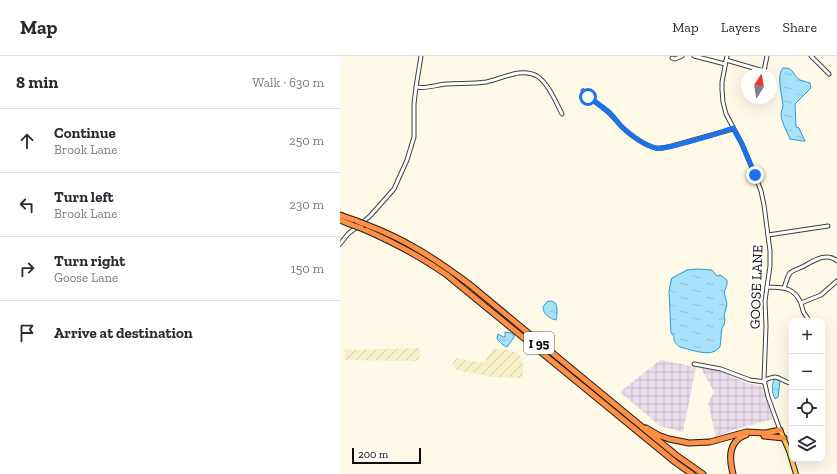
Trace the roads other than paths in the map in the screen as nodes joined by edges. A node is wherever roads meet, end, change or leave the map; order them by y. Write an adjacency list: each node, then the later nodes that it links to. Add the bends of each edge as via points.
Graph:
1 (422, 56): 11 (street)
2 (682, 56): 6 (street)
3 (694, 56): 7 (street)
4 (767, 56): 9 (street)
5 (811, 56): 10 (street)
6 (672, 58)
7 (726, 60): 8 (street); 14 (street, GOOSE LANE, via 722,82 723,102)
8 (750, 68)
9 (766, 68)
10 (829, 74)
11 (416, 87): 13 (street, via 486,82 528,73 537,76 546,84); 19 (street, via 414,137 394,189)
12 (583, 90): 14 (street, via 633,136 656,148 678,145)
13 (562, 114)
14 (733, 128): 18 (street, GOOSE LANE, via 761,191)
15 (340, 215): 29 (highway, I 95, bridge, via 379,229 446,267)
16 (340, 220): 32 (highway, I 95, bridge, via 429,262)
17 (828, 226): 18 (street)
18 (768, 235): 22 (street, GOOSE LANE, via 770,266)
19 (340, 244)
20 (837, 261): 23 (street, via 831,257 820,258 791,271)
21 (837, 281): 24 (street, via 821,295)
22 (767, 287): 23 (street); 27 (street, GOOSE LANE)
23 (784, 288): 24 (street, via 792,290)
24 (801, 303): 25 (street)
25 (807, 318)
26 (694, 364): 27 (street, via 721,369 750,380)
27 (764, 381): 28 (street, via 774,377); 30 (street, GOOSE LANE)
28 (789, 384)
29 (618, 408): 30 (highway, via 658,435 688,443 710,442 746,432 766,433); 33 (highway, I 95)
30 (780, 430): 31 (main road, GOOSE LANE)
31 (784, 438): 34 (highway, via 751,434 738,438 730,457); 35 (main road, GOOSE LANE)
32 (692, 474)
33 (703, 474)
34 (733, 474)
35 (796, 474)

